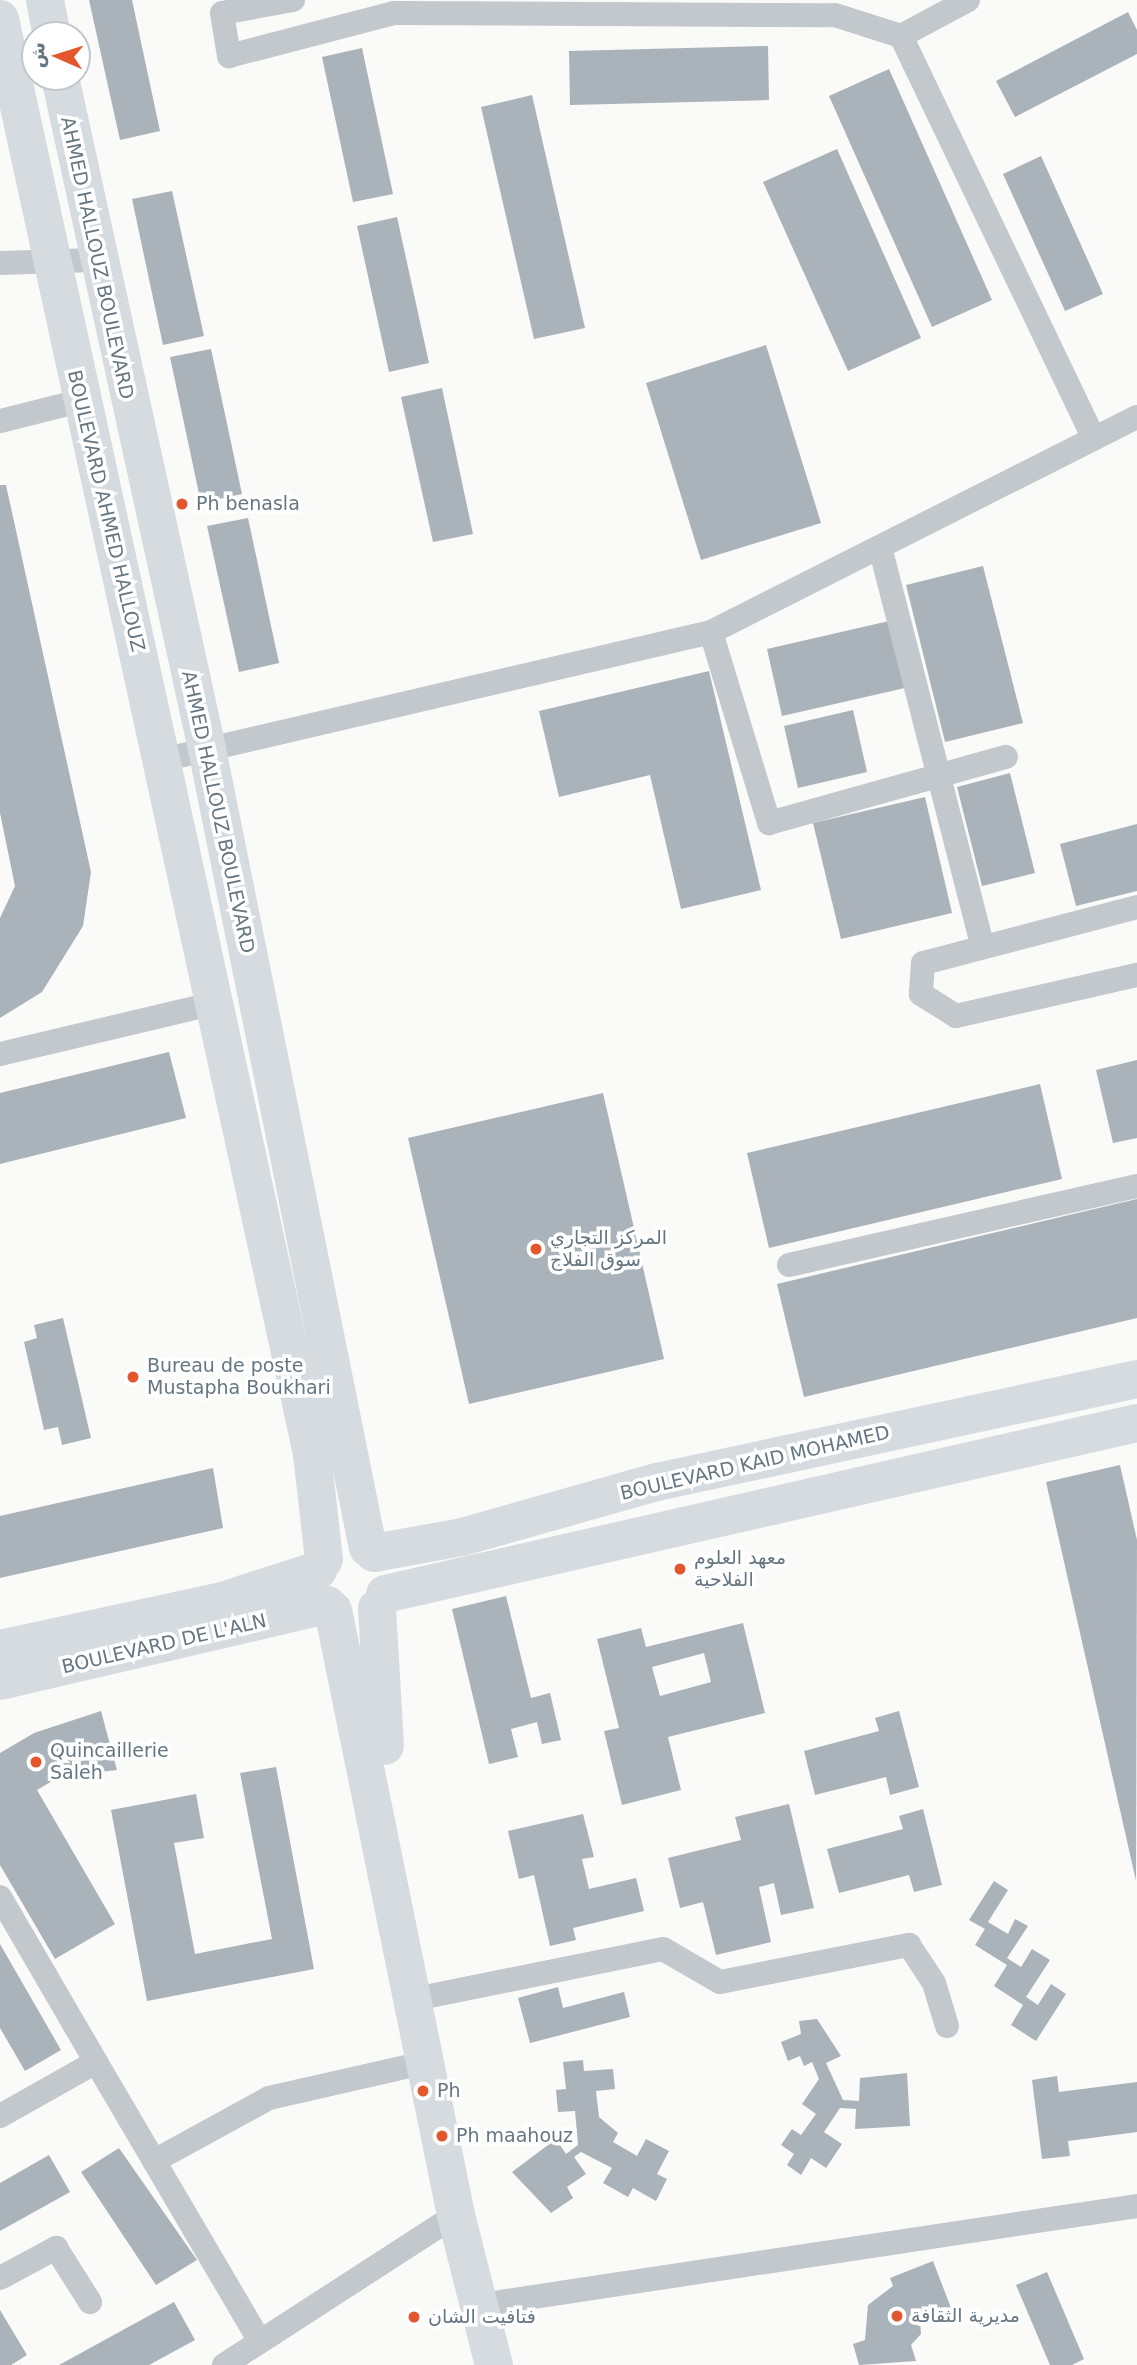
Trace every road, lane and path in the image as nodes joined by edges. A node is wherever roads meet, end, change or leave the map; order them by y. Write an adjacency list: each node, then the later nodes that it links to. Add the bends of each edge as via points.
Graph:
1 (45, 0): 6 (main road)
2 (293, 0): 4 (street, via 222,13 229,56)
3 (968, 0): 7 (street)
4 (386, 7): 7 (street, via 835,15)
5 (0, 19): 11 (main road, BOULEVARD AHMED HALLOUZ)
6 (49, 21)
7 (901, 36): 15 (street)
8 (63, 91): 9 (main road, AHMED HALLOUZ BOULEVARD)
9 (95, 260): 11 (street); 18 (main road, AHMED HALLOUZ BOULEVARD)
10 (0, 264): 11 (street)
11 (49, 264): 12 (main road, BOULEVARD AHMED HALLOUZ)
12 (80, 401): 14 (street); 20 (main road, BOULEVARD AHMED HALLOUZ)
13 (1137, 417): 15 (street)
14 (0, 421)
15 (1094, 439): 16 (street)
16 (880, 547): 17 (street); 21 (street)
17 (711, 632): 18 (street); 21 (street, via 769,823)
18 (207, 748): 20 (street); 31 (main road, AHMED HALLOUZ BOULEVARD)
19 (1006, 757): 21 (street)
20 (162, 760): 25 (main road, BOULEVARD AHMED HALLOUZ)
21 (936, 774): 23 (street)
22 (1137, 908): 23 (street)
23 (982, 944): 24 (street, via 923,963 921,994 956,1016)
24 (1136, 978)
25 (216, 1003): 26 (street); 32 (main road, via 312,1454)
26 (0, 1054)
27 (1137, 1186): 28 (street)
28 (789, 1265)
29 (1137, 1380): 31 (main road, BOULEVARD KAID MOHAMED, via 657,1482 462,1537)
30 (1135, 1432): 33 (main road)
31 (371, 1550): 32 (main road, via 339,1547); 33 (main road, via 388,1576)
32 (325, 1586): 33 (main road, via 350,1618); 34 (main road, BOULEVARD DE L'ALN); 35 (main road, BOULEVARD DE L'ALN, via 222,1601); 36 (main road)
33 (381, 1601): 38 (main road)
34 (259, 1623): 36 (main road, via 306,1632); 37 (main road, BOULEVARD DE L'ALN)
35 (0, 1649)
36 (346, 1657): 38 (main road)
37 (0, 1681)
38 (394, 1887): 40 (main road)
39 (0, 1897): 42 (street)
40 (415, 1999): 41 (street, via 663,1949 720,1982 909,1945 934,1983); 43 (main road)
41 (947, 2026)
42 (96, 2062): 44 (street); 45 (street)
43 (427, 2062): 45 (street, via 270,2098); 47 (main road)
44 (0, 2116)
45 (154, 2161): 51 (street)
46 (1137, 2206): 50 (street)
47 (456, 2215): 50 (main road); 51 (street)
48 (0, 2278): 49 (street, via 56,2248)
49 (90, 2302)
50 (480, 2305): 53 (main road)
51 (260, 2342): 52 (street)
52 (224, 2365)
53 (494, 2365)

